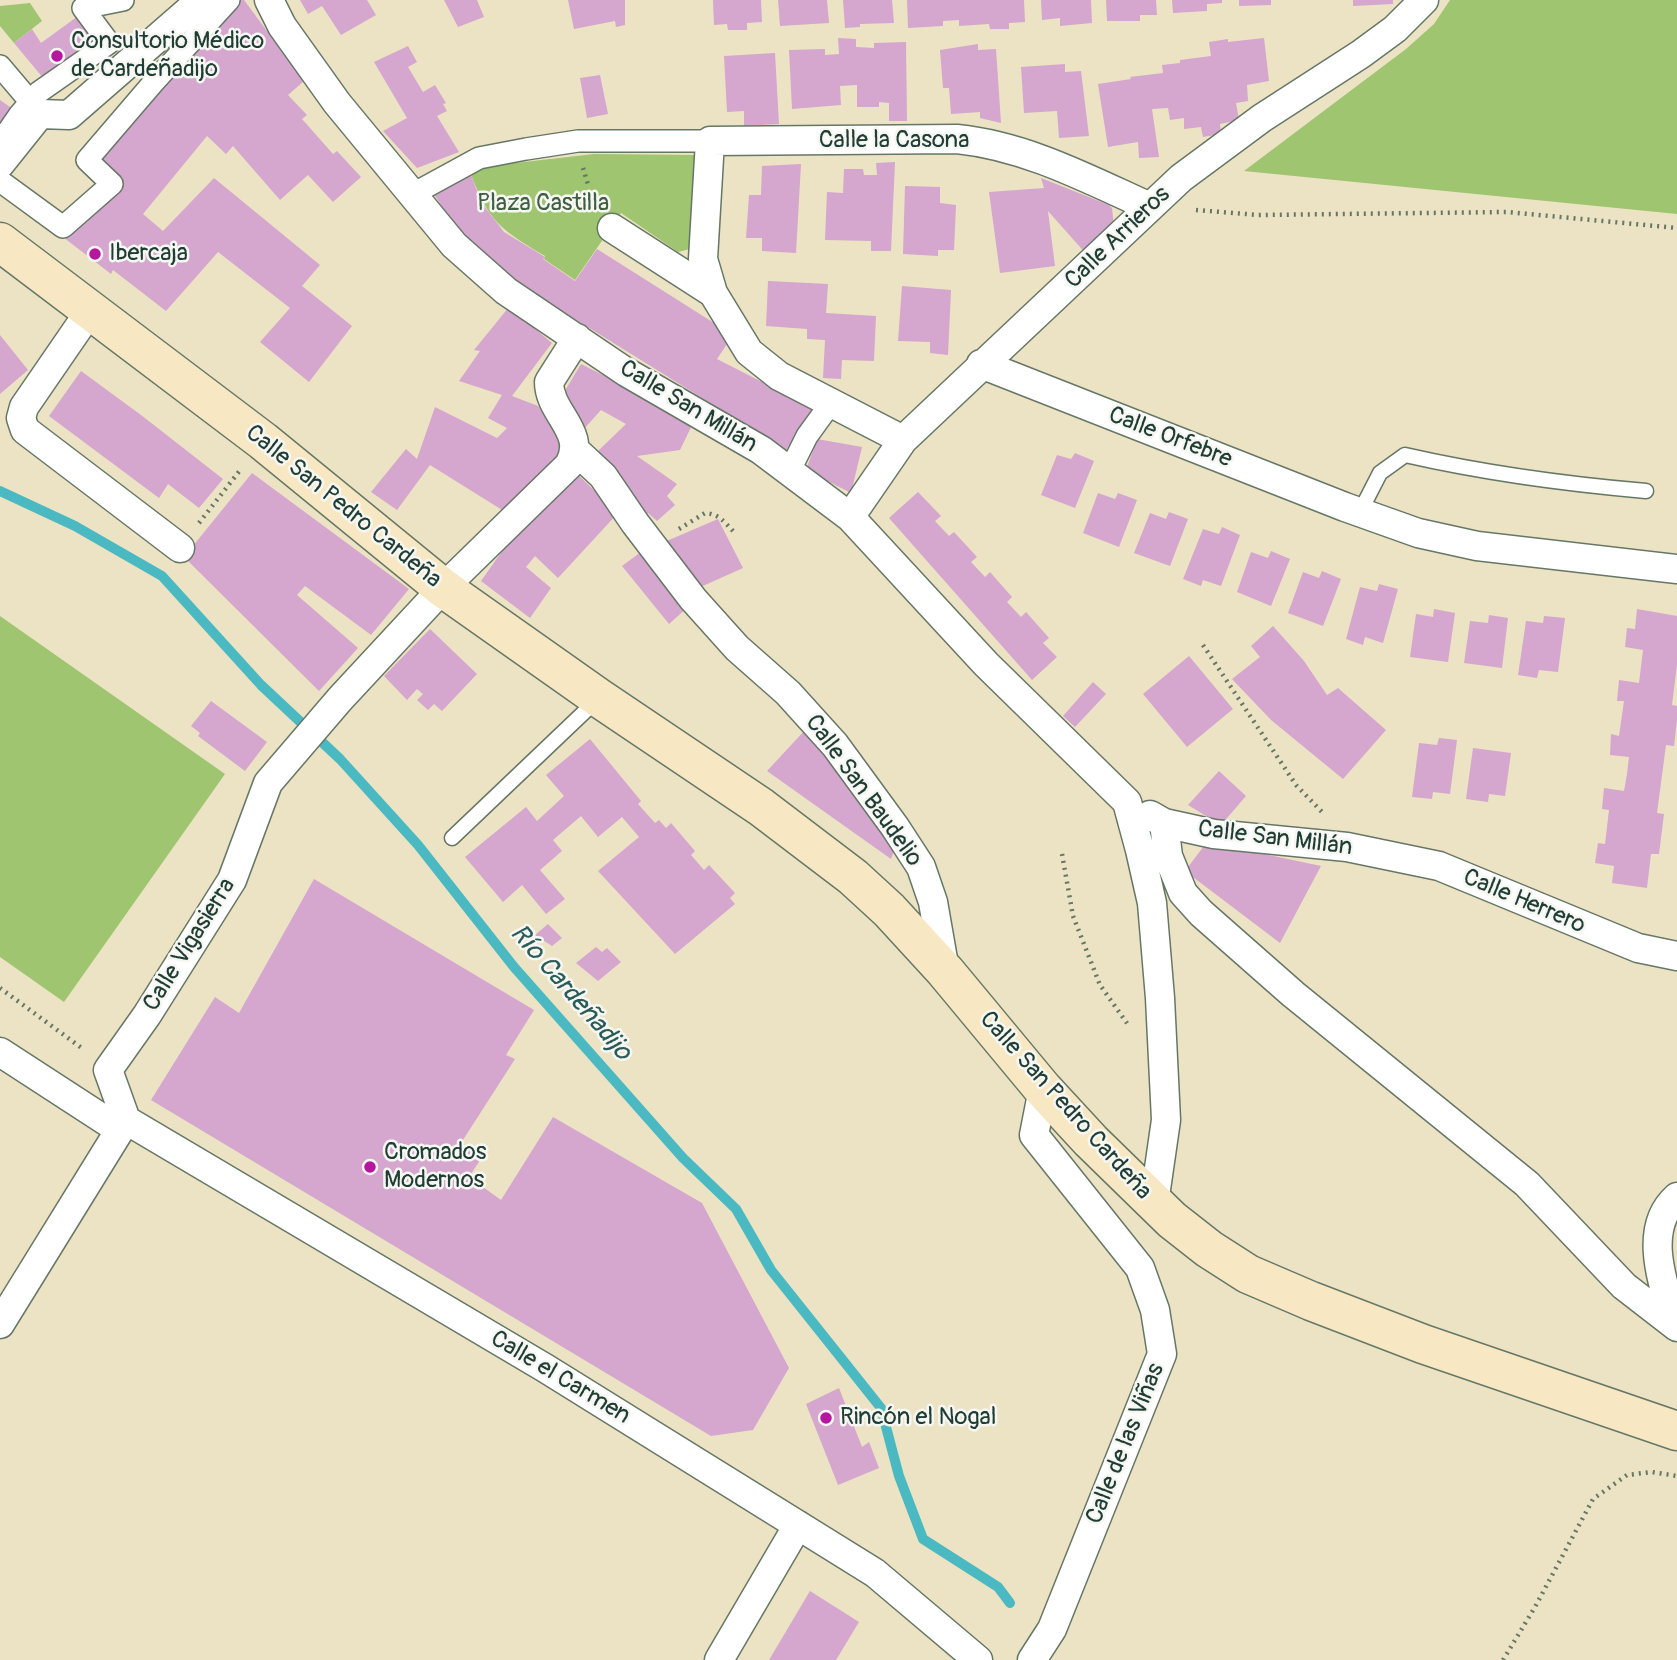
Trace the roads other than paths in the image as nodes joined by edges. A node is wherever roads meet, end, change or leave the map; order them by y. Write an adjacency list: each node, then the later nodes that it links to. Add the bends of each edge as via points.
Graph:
1 (123, 0): 7 (street, via 83,8 109,43 39,92)
2 (201, 0): 7 (street, via 69,115)
3 (229, 0): 11 (street, via 87,160 113,184 63,227)
4 (269, 0): 12 (street, Calle San Millán, via 337,103)
5 (1424, 0): 13 (street, Calle Arrieros, via 1395,29 1252,126)
6 (0, 66): 7 (street)
7 (35, 108): 9 (street); 10 (street)
8 (710, 141): 12 (street, via 578,141 526,149 479,159); 13 (street, Calle la Casona, via 982,141 1048,161); 16 (street, via 702,259)
9 (0, 143)
10 (0, 164)
11 (0, 181)
12 (413, 194): 18 (street, Calle San Millán, via 454,245 506,291)
13 (1150, 207): 19 (street, Calle Arrieros)
14 (612, 228): 16 (street)
15 (0, 243): 17 (main road, Calle San Pedro Cardeña)
16 (713, 293): 20 (street, via 749,352 779,376)
17 (89, 311): 27 (street, via 24,407 25,430); 29 (main road, Calle San Pedro Cardeña, via 263,441)
18 (577, 338): 22 (street, Calle San Baudelio, via 549,382 551,396 576,441); 23 (street, Calle San Millán, via 626,372 761,450)
19 (981, 364): 21 (street, Calle Arrieros); 25 (street, Calle Orfebre)
20 (831, 403): 21 (street); 23 (street)
21 (903, 440): 26 (street, Calle Arrieros)
22 (575, 450): 29 (street, via 558,477); 36 (street, Calle San Baudelio, via 603,476 693,599 835,745 895,827 921,867 933,902)
23 (789, 472): 26 (street, Calle San Millán)
24 (1646, 491): 25 (lane, via 1405,455 1380,473)
25 (1360, 512): 28 (street, Calle Orfebre, via 1418,533 1477,546)
26 (850, 517): 31 (street, Calle San Millán, via 986,664)
27 (180, 548)
28 (1677, 569)
29 (443, 588): 30 (main road, Calle San Pedro Cardeña); 39 (street, Calle Vigasierra, via 268,783 232,880 108,1070)
30 (599, 698): 33 (lane); 36 (main road, Calle San Pedro Cardeña, via 821,851 889,910)
31 (1127, 802): 32 (street, Calle San Millán); 41 (street, via 1152,903 1160,998 1166,1119)
32 (1164, 823): 34 (street, Calle San Millán, via 1214,834); 43 (street, Calle San Millán, via 1168,856 1183,893 1201,913 1527,1184 1624,1286)
33 (452, 838)
34 (1371, 851): 35 (street, Calle Herrero, via 1438,866 1638,948)
35 (1677, 956)
36 (945, 971): 38 (main road, Calle San Pedro Cardeña)
37 (0, 1052): 39 (street, Calle el Carmen)
38 (1043, 1089): 41 (main road, Calle San Pedro Cardeña); 48 (street, Calle de las Viñas, via 1034,1135 1140,1268 1155,1310 1162,1354 1052,1629)
39 (123, 1125): 42 (street); 45 (street, Calle el Carmen, via 545,1368)
40 (1677, 1197): 43 (street, via 1659,1227 1657,1251)
41 (1154, 1203): 44 (main road, Calle San Pedro Cardeña, via 1209,1249 1248,1274 1423,1344)
42 (0, 1324)
43 (1676, 1326)
44 (1677, 1430)
45 (799, 1525): 46 (street); 47 (street, Calle el Carmen, via 876,1573)
46 (719, 1660)
47 (978, 1660)
48 (1032, 1660)

